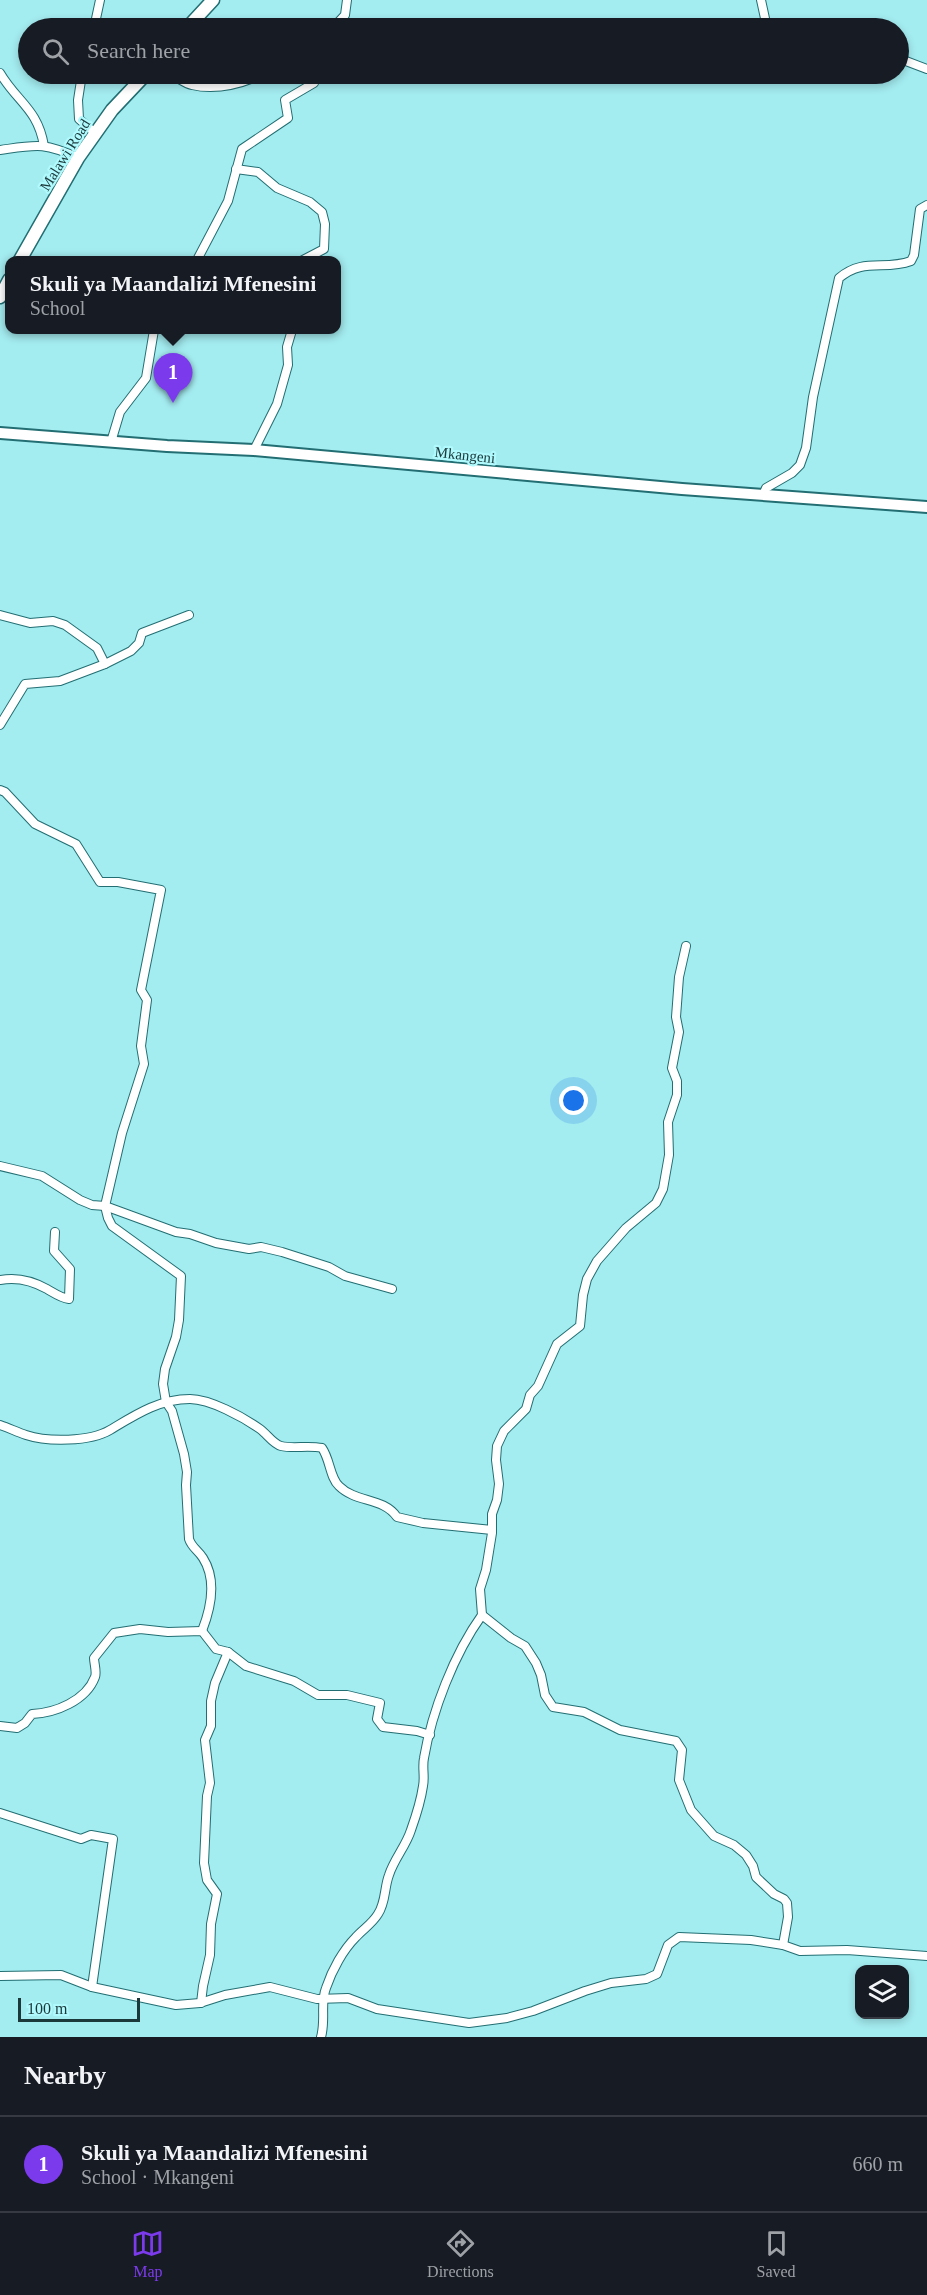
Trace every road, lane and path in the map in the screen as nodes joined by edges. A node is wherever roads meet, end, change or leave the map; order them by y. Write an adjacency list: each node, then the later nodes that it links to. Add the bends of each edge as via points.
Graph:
1 (100, 0): 5 (street)
2 (213, 0): 6 (main road)
3 (347, 0): 7 (street)
4 (761, 0): 8 (street)
5 (96, 18)
6 (196, 18)
7 (342, 18)
8 (765, 18)
9 (909, 62): 10 (street)
10 (927, 69)
11 (0, 73): 18 (street, via 32,111)
12 (80, 84): 17 (street, via 79,118)
13 (137, 84): 17 (main road, Malawi Road)
14 (188, 84): 15 (street)
15 (234, 84)
16 (312, 84): 21 (street, via 285,100 288,118 242,149)
17 (96, 133): 20 (main road, Malawi Road)
18 (44, 146): 19 (street); 20 (street)
19 (0, 150)
20 (78, 158): 23 (main road, Malawi Road)
21 (236, 169): 24 (street, via 228,201); 25 (street, via 258,172 277,188 310,202 322,212 324,249)
22 (927, 205): 31 (street, via 920,209 911,261 860,266 839,278 806,448 800,465 766,488)
23 (23, 256)
24 (200, 256)
25 (312, 256)
26 (152, 334): 29 (street, via 146,378 120,412)
27 (291, 334): 30 (street, via 288,365 277,404)
28 (0, 434): 29 (street, Mkangeni)
29 (111, 442): 30 (street, Mkangeni)
30 (254, 450): 31 (street, Mkangeni)
31 (763, 495): 32 (street, Mkangeni)
32 (927, 507)
33 (0, 615): 35 (street, via 65,626 97,648)
34 (189, 615): 35 (street, via 142,633 131,651)
35 (105, 664): 36 (street, via 60,681 25,684)
36 (0, 725)
37 (0, 790): 40 (street, via 35,824 75,844 100,882 161,890 141,990 147,1000 141,1046 144,1064)
38 (686, 946): 46 (street, via 679,977 679,1032 672,1068 677,1095 668,1122 669,1155 663,1189 656,1203 626,1228 597,1261 587,1279 580,1326 557,1344 526,1409 504,1431 497,1446 499,1484)
39 (0, 1166): 40 (street, via 42,1176 80,1200)
40 (105, 1206): 43 (street, via 176,1232 216,1243 282,1252); 44 (street, via 112,1226 181,1276 179,1320 165,1369)
41 (55, 1232): 42 (street, via 54,1251 70,1269 69,1299 34,1283)
42 (0, 1280)
43 (392, 1289)
44 (166, 1402): 45 (street, via 123,1420 109,1431 79,1440 28,1436); 46 (street, via 204,1400 258,1428 280,1446 322,1448 340,1487 356,1497 391,1508 397,1517); 48 (street, via 184,1454 191,1547 208,1568 212,1594)
45 (0, 1425)
46 (492, 1530): 47 (street, via 480,1588)
47 (483, 1615): 51 (street, via 450,1671); 53 (street, via 525,1646 553,1707 584,1712 620,1730 676,1741 682,1750 680,1780 691,1810 714,1836 746,1855 756,1877 787,1903)
48 (202, 1631): 49 (street, via 216,1648); 50 (street, via 140,1629 114,1633 94,1658 95,1676 81,1696 48,1713 32,1714 17,1728)
49 (228, 1652): 51 (street, via 246,1666 294,1681 318,1695 347,1695 380,1703 378,1719 383,1727); 58 (street, via 215,1683 211,1726 205,1740 210,1783 204,1863 207,1880 217,1894)
50 (0, 1726)
51 (430, 1735): 57 (street, via 414,1821 389,1875 384,1904 341,1957)
52 (0, 1813): 56 (street, via 81,1839 91,1835 113,1839)
53 (783, 1945): 54 (street, via 800,1951); 57 (street, via 679,1937 668,1945 657,1974 646,1979 603,1986 507,2018 469,2023 377,2009 348,1998)
54 (927, 1956)
55 (0, 1976): 56 (street, via 61,1975)
56 (92, 1987): 58 (street, via 176,2005)
57 (322, 1998): 58 (street, via 270,1987); 59 (street, via 325,2016)
58 (201, 2003)
59 (321, 2037)

